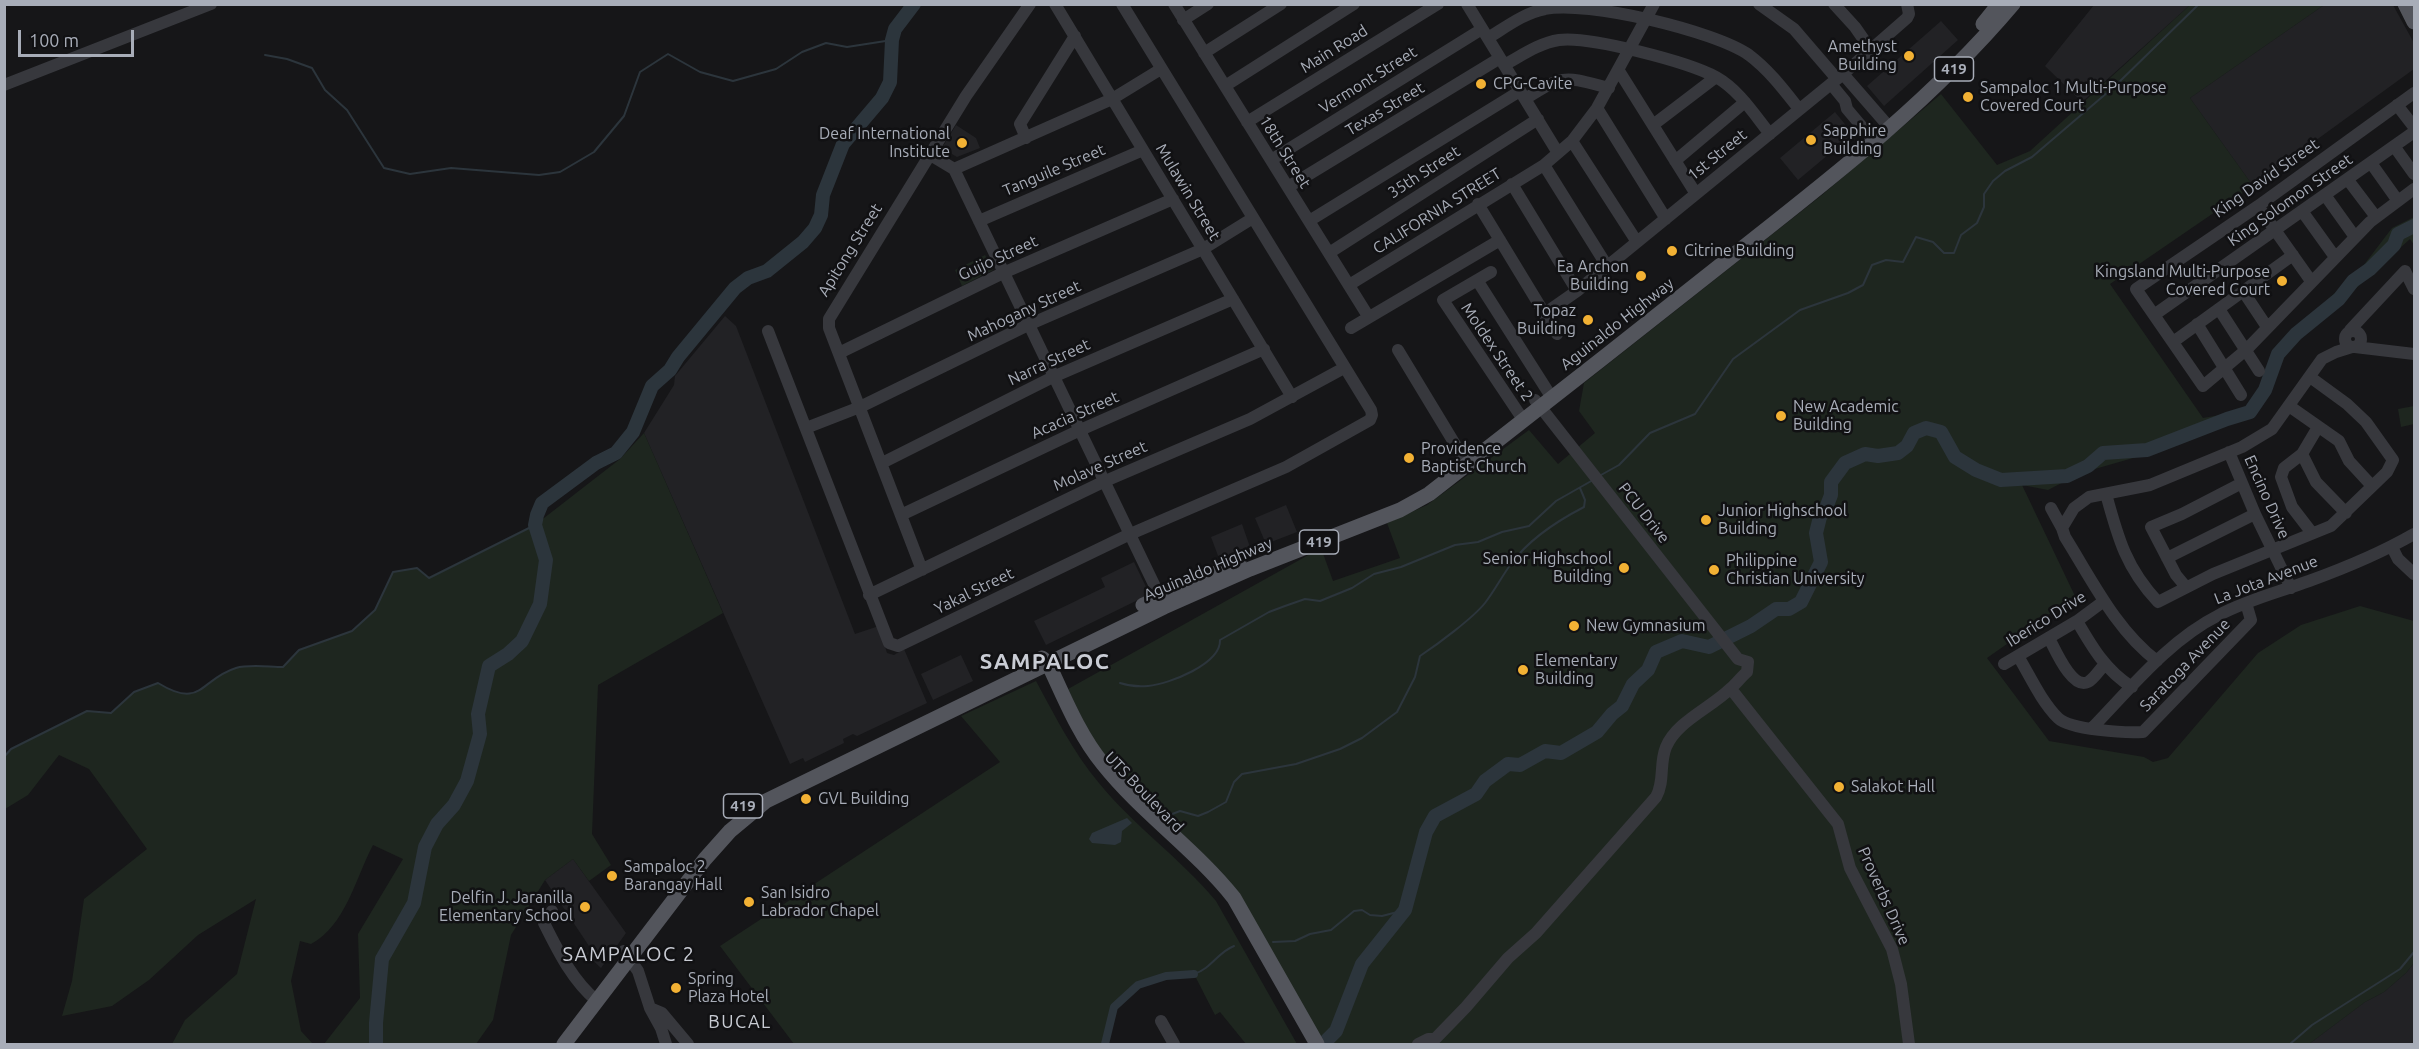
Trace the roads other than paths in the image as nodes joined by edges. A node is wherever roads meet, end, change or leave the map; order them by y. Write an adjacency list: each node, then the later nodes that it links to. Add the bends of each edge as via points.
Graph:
1 (211, 4): 32 (street)
2 (1030, 4): 55 (street, Apitong Street)
3 (1055, 4): 22 (street, Mulawin Street)
4 (1122, 4): 28 (street)
5 (1174, 4): 18 (street, 18th Street)
6 (1208, 4): 18 (street)
7 (1281, 4): 26 (street)
8 (1354, 4): 33 (street)
9 (1467, 4): 21 (street)
10 (1654, 4): 19 (street)
11 (1759, 4): 31 (street, via 1794,29)
12 (1907, 4): 25 (street, 1st Street, via 1907,18)
13 (1999, 4): 23 (main road, Aguinaldo Highway / 419)
14 (2013, 4): 23 (main road, Aguinaldo Highway / 419)
15 (2405, 4): 20 (main road)
16 (1431, 6): 43 (street, Main Road)
17 (1839, 6): 25 (street)
18 (1183, 20): 26 (street, 18th Street)
19 (1647, 20): 21 (street, Vermont Street, via 1557,6); 24 (street); 41 (street, Vermont Street, via 1722,40 1748,54)
20 (2415, 22)
21 (1485, 33): 27 (street); 56 (street, Vermont Street)
22 (1074, 36): 37 (street, Mulawin Street); 49 (street, via 1020,124)
23 (1979, 36): 44 (main road, Aguinaldo Highway / 419)
24 (1630, 50): 27 (street, Texas Street, via 1558,40); 29 (street); 30 (street, Texas Street)
25 (1870, 50): 31 (street, 1st Street)
26 (1204, 52): 33 (street, 18th Street)
27 (1502, 62): 36 (street); 64 (street, Texas Street)
28 (1161, 69): 37 (street); 74 (street)
29 (1619, 71): 34 (street); 45 (street)
30 (1716, 77): 38 (street); 45 (street)
31 (1837, 79): 41 (street, 1st Street); 44 (street); 50 (street, via 1847,109)
32 (4, 85)
33 (1225, 86): 43 (street, 18th Street)
34 (1609, 88): 36 (street, via 1564,78); 40 (street)
35 (2415, 93): 39 (street, King David Street)
36 (1523, 95): 42 (street); 77 (street)
37 (1112, 99): 49 (street); 53 (street, Mulawin Street)
38 (1745, 102): 48 (street); 57 (street)
39 (2397, 105): 46 (street); 71 (street, King David Street)
40 (1598, 108): 51 (street); 75 (street)
41 (1799, 109): 48 (street, 1st Street)
42 (1538, 120): 54 (street); 83 (street, 35th Street)
43 (1247, 122): 56 (street, 18th Street)
44 (1887, 124): 50 (main road, Aguinaldo Highway / 419)
45 (1653, 125): 57 (street)
46 (2415, 127)
47 (2415, 132): 52 (street, King Solomon Street)
48 (1770, 134): 66 (street, 1st Street)
49 (1026, 138): 60 (street)
50 (1871, 138): 120 (main road, Aguinaldo Highway / 419)
51 (1572, 141): 54 (street, CALIFORNIA STREET); 81 (street)
52 (2394, 146): 58 (street, King Solomon Street); 61 (street)
53 (1143, 150): 68 (street, Mulawin Street); 76 (street, Tanguile Street)
54 (1558, 153): 59 (street, CALIFORNIA STREET)
55 (929, 154): 60 (street); 111 (street, Apitong Street, via 828,318)
56 (1271, 160): 64 (street, 18th Street)
57 (1675, 161): 66 (street)
58 (2371, 163): 62 (street, King Solomon Street); 69 (street)
59 (1544, 165): 63 (street, CALIFORNIA STREET); 86 (street)
60 (954, 169): 76 (street)
61 (2415, 174)
62 (2348, 180): 67 (street, King Solomon Street); 73 (street)
63 (1512, 184): 70 (street, CALIFORNIA STREET); 93 (street)
64 (1288, 187): 77 (street, 18th Street)
65 (2415, 189): 69 (street)
66 (1696, 194): 75 (street, 1st Street)
67 (2325, 195): 72 (street, King Solomon Street); 79 (street)
68 (1173, 199): 82 (street, Mulawin Street); 88 (street, Guijo Street)
69 (2398, 201): 73 (street)
70 (1478, 204): 80 (street); 91 (street, CALIFORNIA STREET)
71 (2258, 206): 78 (street); 98 (street, King David Street, via 2136,289)
72 (2302, 211): 78 (street, King Solomon Street); 85 (street)
73 (2376, 218): 79 (street)
74 (1253, 219): 82 (street, Mahogany Street); 114 (street)
75 (1666, 219): 81 (street, 1st Street)
76 (979, 221): 88 (street)
77 (1309, 221): 83 (street, 18th Street)
78 (2275, 230): 84 (street); 98 (street, King Solomon Street)
79 (2355, 237): 85 (street)
80 (1500, 240): 97 (street); 99 (street)
81 (1637, 242): 86 (street, 1st Street)
82 (1203, 249): 95 (street, Mulawin Street); 101 (street, Mahogany Street)
83 (1329, 253): 91 (street, 18th Street)
84 (2293, 255): 90 (street); 94 (street)
85 (2336, 257): 90 (street)
86 (1607, 266): 93 (street, 1st Street)
87 (1491, 272): 89 (street)
88 (1003, 273): 101 (street); 111 (street, Guijo Street)
89 (1477, 280): 120 (street, PCU Drive); 123 (street, Moldex Street 2, via 1443,300)
90 (2312, 281): 102 (street)
91 (1349, 285): 99 (street, 18th Street)
92 (2415, 289): 106 (street, via 2405,271)
93 (1577, 291): 97 (street, 1st Street)
94 (2242, 291): 96 (street); 102 (street)
95 (1233, 299): 109 (street, Mulawin Street); 116 (street, Narra Street)
96 (2219, 309): 100 (street); 108 (street)
97 (1544, 314): 105 (street)
98 (2154, 315): 107 (street)
99 (1368, 316): 103 (street)
100 (2197, 324): 107 (street); 113 (street)
101 (1028, 325): 116 (street); 122 (street, Mahogany Street)
102 (2267, 327): 108 (street)
103 (1351, 328)
104 (768, 331): 125 (street, Yakal Street)
105 (1557, 334)
106 (2354, 336): 112 (street, via 2370,348); 117 (street, via 2322,359)
107 (2173, 342): 113 (street, via 2203,386)
108 (2247, 349): 113 (street); 115 (street)
109 (1264, 350): 119 (street, Mulawin Street); 126 (street, Acacia Street)
110 (1398, 350): 129 (street)
111 (839, 353): 122 (street, Apitong Street)
112 (2415, 354)
113 (2225, 366): 118 (street)
114 (1344, 368): 119 (street, Molave Street); 142 (street, Yakal Street, via 1372,415 1370,420 1286,467)
115 (2259, 371)
116 (1053, 377): 126 (street); 130 (street, Narra Street)
117 (2310, 377): 121 (street); 133 (street, via 2366,422 2393,460)
118 (2241, 394)
119 (1292, 396): 131 (street, Molave Street, via 1250,419)
120 (1544, 399): 123 (main road, Aguinaldo Highway / 419); 162 (street, PCU Drive, via 1594,477 1725,644 1737,668)
121 (2289, 406): 124 (street); 127 (street, via 2272,429)
122 (860, 407): 125 (street, Mahogany Street); 130 (street, Apitong Street)
123 (1521, 417): 129 (main road, Aguinaldo Highway / 419)
124 (2318, 427): 128 (street); 133 (street, via 2339,441 2349,461)
125 (806, 428): 150 (street, Yakal Street)
126 (1078, 431): 131 (street); 137 (street, Acacia Street)
127 (2229, 453): 132 (street, Encino Drive); 134 (street, via 2150,485)
128 (2302, 454): 136 (street, via 2316,482); 140 (street, via 2284,468 2281,477 2292,507)
129 (1465, 461): 151 (main road, Aguinaldo Highway / 419, via 1429,494 1400,510)
130 (882, 463): 137 (street, Apitong Street)
131 (1102, 482): 142 (street); 146 (street, Molave Street)
132 (2242, 483): 138 (street, Encino Drive); 145 (street, via 2151,527)
133 (2372, 486): 136 (street)
134 (2106, 494): 139 (street, via 2089,497 2076,505); 148 (street, via 2120,543 2140,583 2158,602)
135 (2051, 508): 139 (street)
136 (2346, 513): 140 (street, via 2331,526)
137 (901, 514): 146 (street, Apitong Street)
138 (2255, 514): 144 (street, Encino Drive); 145 (street)
139 (2062, 528): 152 (street)
140 (2312, 533): 144 (street)
141 (2415, 534): 143 (street, La Jota Avenue)
142 (1128, 535): 150 (street, Yakal Street, via 898,646 889,643); 151 (street)
143 (2392, 547): 147 (street, via 2398,559); 149 (street, La Jota Avenue)
144 (2271, 549): 148 (street); 149 (street, Encino Drive)
145 (2167, 558): 148 (street)
146 (922, 570): 150 (street, Molave Street)
147 (2415, 574)
148 (2186, 587)
149 (2291, 588): 153 (street, La Jota Avenue)
150 (869, 596)
151 (1161, 601): 157 (main road, Aguinaldo Highway / 419)
152 (2104, 601): 154 (street, Iberico Drive); 158 (street, via 2140,648)
153 (2246, 603): 158 (street, La Jota Avenue, via 2186,636); 163 (street, Saratoga Avenue, via 2251,620 2143,732)
154 (2077, 621): 155 (street, Iberico Drive); 160 (street)
155 (2049, 638): 156 (street, Iberico Drive); 160 (street, via 2073,679 2081,683 2088,682)
156 (2018, 656): 159 (street, Iberico Drive); 163 (street, Saratoga Avenue, via 2060,720)
157 (1043, 662): 165 (main road, Aguinaldo Highway / 419, via 766,801 717,843); 169 (main road, UTS Boulevard, via 1101,761 1234,898)
158 (2157, 662): 161 (street, La Jota Avenue)
159 (2004, 664)
160 (2105, 664): 161 (street)
161 (2132, 687): 163 (street, La Jota Avenue)
162 (1731, 689): 170 (street, via 1678,730 1664,753 1662,788 1656,797 1536,933 1508,958); 178 (street, Proverbs Drive, via 1838,824 1850,868 1892,950)
163 (2092, 728)
164 (552, 911): 166 (street, via 544,923 566,965)
165 (626, 954): 166 (main road, Aguinaldo Highway / 419); 167 (street, via 638,970)
166 (594, 998): 171 (main road, Aguinaldo Highway / 419); 172 (main road, Aguinaldo Highway / 419)
167 (652, 1012): 173 (street); 174 (street); 175 (street, via 662,1013)
168 (1161, 1021): 176 (street)
169 (1308, 1039)
170 (1437, 1042): 177 (street, via 1428,1039)
171 (554, 1044)
172 (564, 1044)
173 (659, 1044)
174 (666, 1044)
175 (688, 1044)
176 (1174, 1044)
177 (1418, 1044)
178 (1909, 1044)

